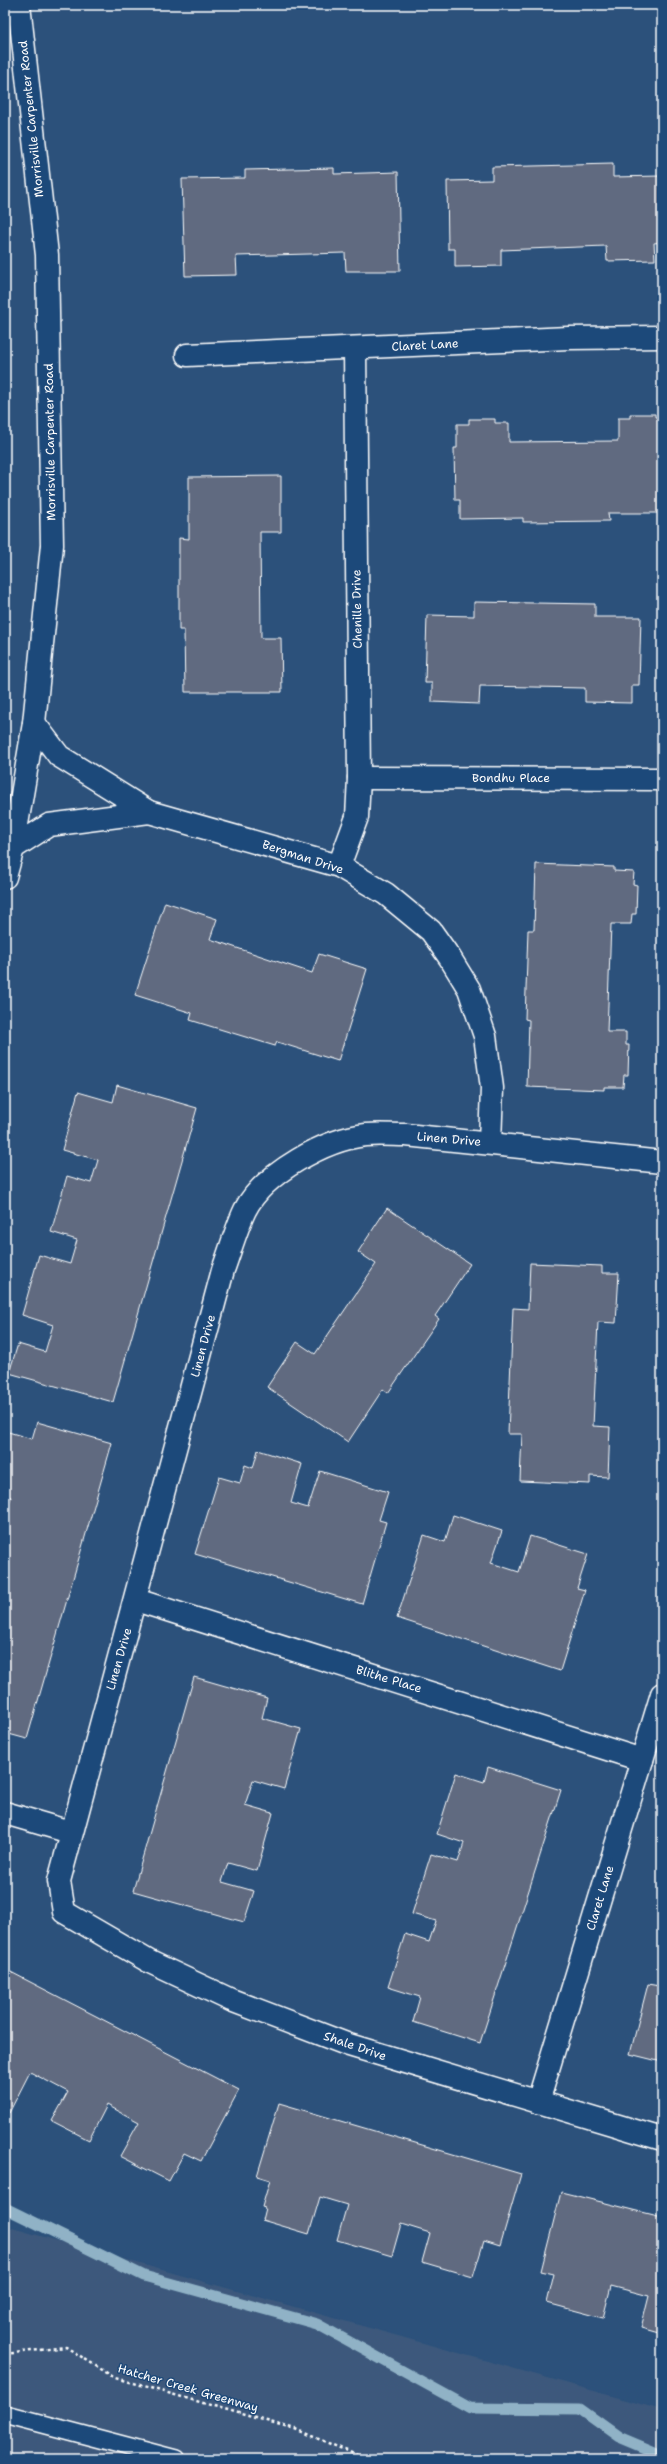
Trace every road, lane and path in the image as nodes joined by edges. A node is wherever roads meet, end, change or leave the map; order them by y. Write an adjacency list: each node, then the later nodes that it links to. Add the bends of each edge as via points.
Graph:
1 (19, 5): 5 (street, Morrisville Carpenter Road, via 46,255 52,545)
2 (662, 337): 3 (street, Claret Lane, via 568,338)
3 (355, 348): 4 (street, Claret Lane); 6 (street, Chenille Drive)
4 (187, 355)
5 (34, 723): 8 (street, Bergman Drive, via 59,756); 9 (street, Morrisville Carpenter Road)
6 (359, 778): 7 (street, Bondhu Place); 10 (street, Chenille Drive, via 357,818)
7 (662, 779)
8 (148, 812): 9 (street, Bergman Drive, via 49,825); 10 (street, Bergman Drive)
9 (12, 848): 11 (street, Morrisville Carpenter Road)
10 (339, 866): 12 (street, Bergman Drive, via 386,894 430,931 469,989 485,1036 492,1088)
11 (5, 877)
12 (490, 1143): 13 (street, Linen Drive); 14 (street, Linen Drive, via 406,1135 366,1135 316,1149 266,1185 246,1209 223,1270)
13 (662, 1162)
14 (136, 1600): 16 (street, Blithe Place); 18 (street, Linen Drive)
15 (662, 1694): 16 (street, Claret Lane)
16 (642, 1760): 20 (street, Claret Lane)
17 (5, 1813): 18 (street)
18 (70, 1832): 19 (street, Linen Drive, via 59,1881)
19 (64, 1912): 20 (street, Shale Drive, via 150,1962 231,2000 356,2047)
20 (538, 2102): 21 (street, Shale Drive)
21 (662, 2139)
22 (5, 2354): 25 (path, Hatcher Creek Greenway, via 66,2347 115,2378 294,2429)
23 (5, 2414): 24 (lane)
24 (176, 2459)
25 (366, 2459)

